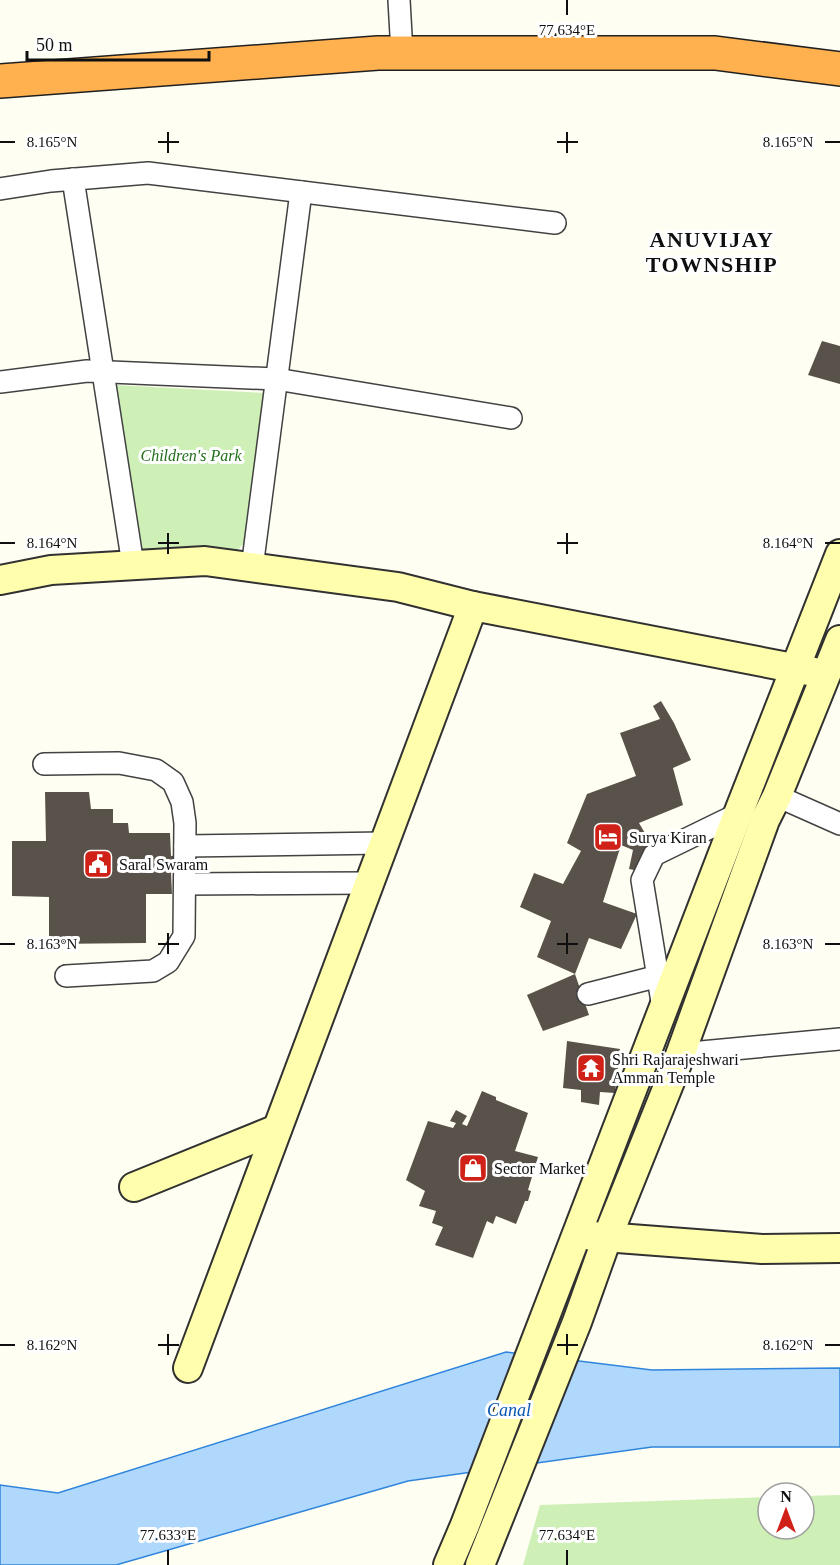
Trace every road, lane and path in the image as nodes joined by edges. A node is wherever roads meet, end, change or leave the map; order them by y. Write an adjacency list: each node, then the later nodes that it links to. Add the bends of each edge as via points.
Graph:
1 (399, 0): 2 (street)
2 (402, 53): 3 (highway, via 715,53); 4 (highway)
3 (840, 69)
4 (0, 81)
5 (73, 179): 6 (street); 7 (street, via 148,173); 9 (street)
6 (0, 189)
7 (301, 192): 8 (street); 10 (street)
8 (555, 223)
9 (103, 372): 10 (street); 11 (street); 14 (street)
10 (276, 379): 12 (street); 15 (street)
11 (0, 382)
12 (511, 418)
13 (840, 554): 19 (street)
14 (133, 565): 15 (street, via 205,561); 16 (street, via 51,570)
15 (252, 568): 17 (street, via 398,587)
16 (0, 580)
17 (473, 606): 19 (street); 25 (street)
18 (840, 640): 20 (street)
19 (795, 668): 20 (street); 23 (street)
20 (832, 676): 22 (street)
21 (44, 764): 26 (street, via 119,763 156,770 173,782 182,802)
22 (777, 796): 24 (street); 35 (street)
23 (738, 814): 30 (street, via 654,855 650,861 642,880); 32 (street)
24 (840, 824)
25 (384, 843): 26 (street); 27 (street)
26 (185, 846): 28 (street)
27 (369, 883): 28 (street); 36 (street)
28 (185, 884): 29 (street, via 184,936 168,962 153,971)
29 (66, 976)
30 (658, 976): 31 (street); 32 (street)
31 (588, 994)
32 (663, 1009): 34 (street)
33 (840, 1039): 35 (street)
34 (650, 1043): 35 (street); 38 (street)
35 (680, 1054): 39 (street)
36 (277, 1129): 37 (street); 41 (street)
37 (134, 1187)
38 (578, 1234): 39 (street); 42 (street)
39 (607, 1238): 40 (street, via 762,1249); 43 (street, via 578,1322)
40 (840, 1248)
41 (188, 1368)
42 (448, 1565)
43 (480, 1565)

